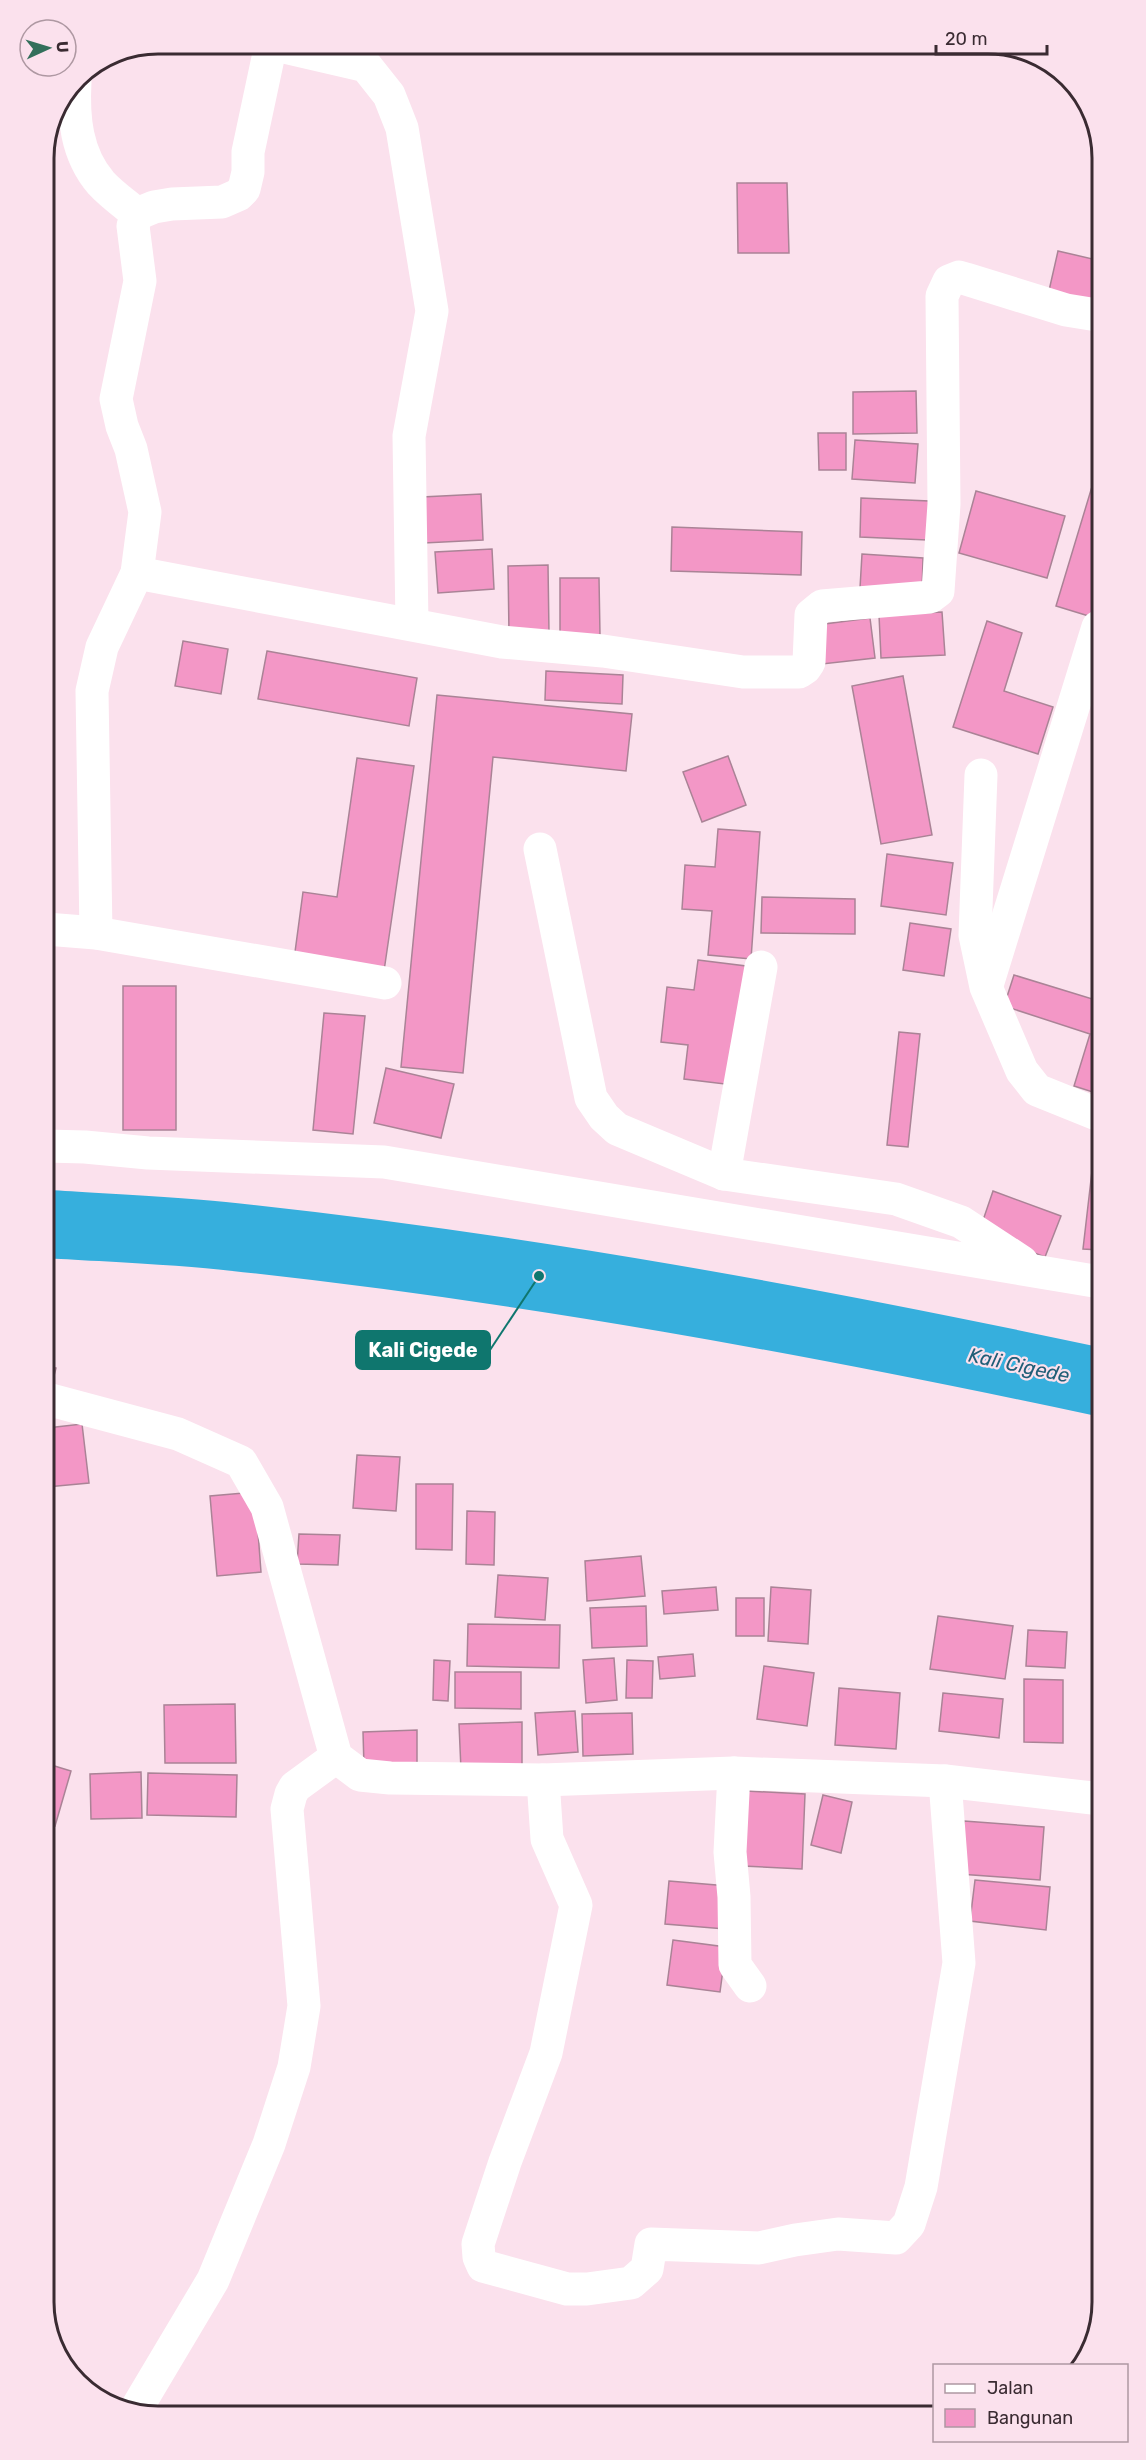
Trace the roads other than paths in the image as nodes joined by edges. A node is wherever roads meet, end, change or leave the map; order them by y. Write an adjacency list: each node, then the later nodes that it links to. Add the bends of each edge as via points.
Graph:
1 (269, 54): 4 (street, via 244,189 222,202 172,204)
2 (314, 54): 7 (street, via 366,66 389,95 402,128 432,311 409,436)
3 (75, 95): 4 (street, via 85,158 101,183)
4 (137, 214): 6 (street, via 133,226 140,281 116,399 145,512)
5 (1092, 314): 7 (street, via 959,277 949,281 942,296 944,504 938,591 930,597 822,606 812,615 808,662 799,672 743,672 603,651 502,642)
6 (136, 573): 7 (street); 12 (street, via 102,647 92,691)
7 (412, 624)
8 (1092, 646): 15 (street)
9 (981, 775): 15 (street, via 975,935)
10 (540, 849): 18 (street, via 591,1098 617,1129)
11 (54, 930): 12 (street)
12 (96, 933): 14 (street)
13 (761, 966): 18 (street)
14 (385, 983)
15 (986, 987): 16 (street, via 1022,1071 1037,1090)
16 (1092, 1112)
17 (54, 1146): 19 (street, via 384,1162)
18 (724, 1174): 19 (street, via 896,1199 962,1222)
19 (1032, 1269): 20 (street)
20 (1092, 1280)
21 (54, 1401): 22 (street, via 178,1434 241,1462 267,1507)
22 (336, 1757): 24 (street, via 360,1775); 28 (street, via 295,1787 287,1809 304,2006 294,2067 269,2144 213,2280)
23 (734, 1773): 24 (street); 25 (street); 27 (street, via 730,1852 735,1965)
24 (543, 1780): 25 (street, via 546,1839 576,1905 546,2053 478,2244 483,2266 567,2289 631,2283 647,2269 651,2244 759,2248 837,2234 896,2238 909,2224 921,2187 960,1963)
25 (945, 1781): 26 (street)
26 (1092, 1798)
27 (750, 1986)
28 (139, 2404)

